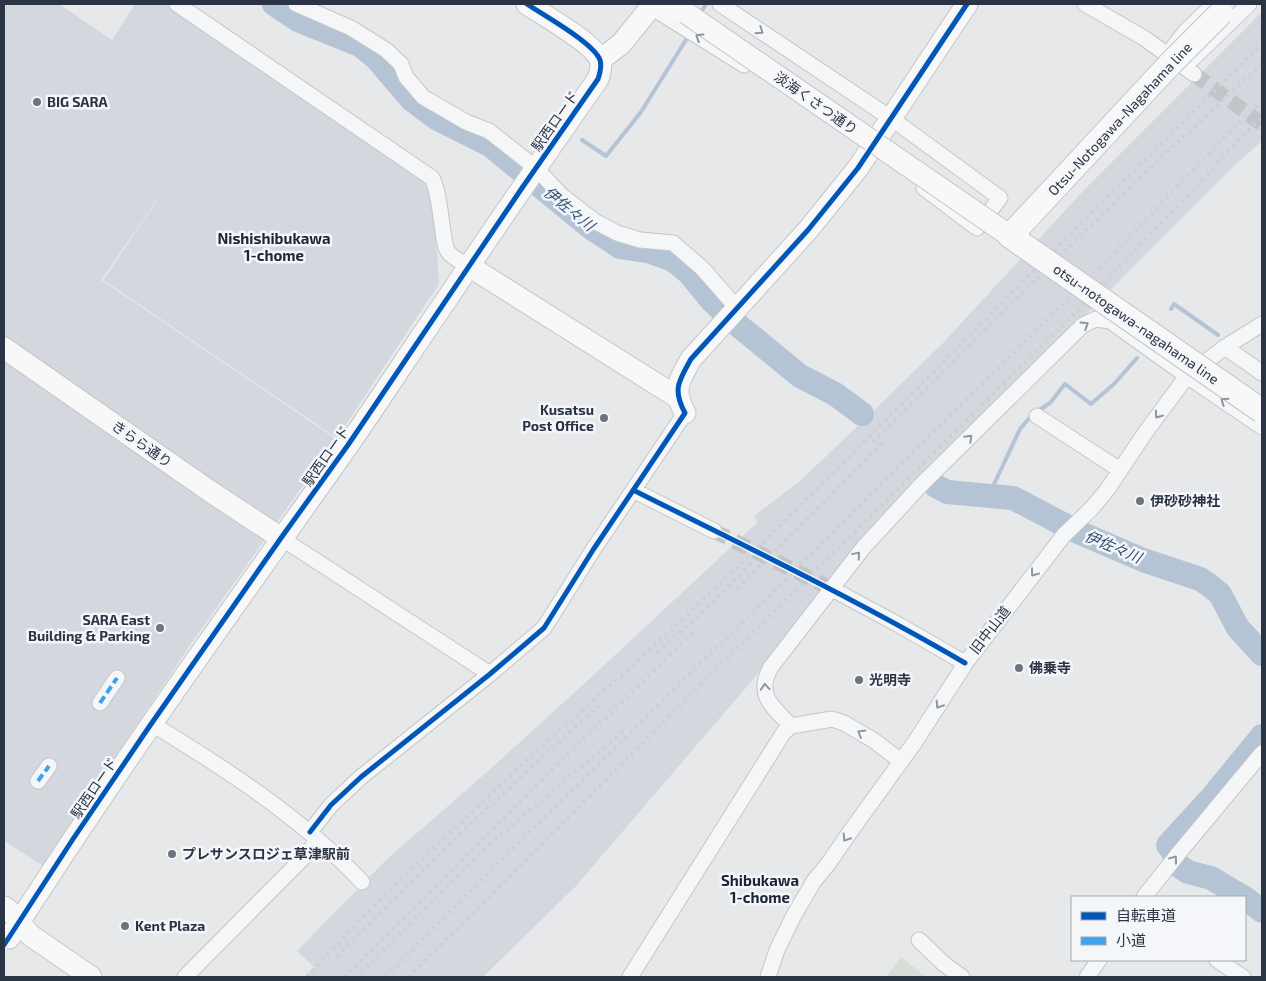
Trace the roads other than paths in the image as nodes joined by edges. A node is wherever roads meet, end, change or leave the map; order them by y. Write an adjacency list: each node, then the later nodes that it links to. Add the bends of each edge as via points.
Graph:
1 (177, 4): 16 (street, via 432,178 445,246 449,254)
2 (296, 4): 14 (street, via 351,28 386,50 401,64 406,77 422,96 466,122 489,131)
3 (527, 4): 11 (street, via 589,47)
4 (720, 4): 12 (street, one-way to 12)
5 (967, 4): 12 (street)
6 (1085, 4): 10 (street)
7 (1249, 4): 10 (street, via 1190,70)
8 (670, 6): 11 (street); 13 (street, one-way to 8, via 759,74); 15 (street, 淡海くさつ通り, bridge)
9 (1218, 8): 10 (street, via 1185,32); 15 (main road, Otsu-Notogawa-Nagahama line, bridge)
10 (1168, 55)
11 (600, 60): 14 (street, 駅西ロード, via 598,79)
12 (892, 119): 13 (street); 13 (street, via 1000,198 977,228)
13 (871, 149): 17 (street, via 808,230)
14 (530, 176): 16 (street, 駅西ロード); 17 (street, via 617,233 640,240 673,243 702,268)
15 (1014, 231): 23 (main road, Otsu-Notogawa-Nagahama line); 25 (main road, otsu-notogawa-nagahama line, bridge)
16 (469, 266): 24 (street); 31 (street, 駅西ロード)
17 (732, 313): 24 (street, via 691,359 680,378)
18 (1262, 324): 19 (street, 旧中山道)
19 (1224, 347): 21 (street); 22 (street, 旧中山道)
20 (4, 348): 31 (street, きらら通り)
21 (1262, 373)
22 (1186, 376): 27 (street, one-way to 22); 28 (street, 旧中山道, one-way to 28); 38 (street, one-way to 22, via 773,708 765,694 765,678 771,667 863,548 921,485 1083,325 1096,319 1110,321)
23 (1262, 394)
24 (681, 405): 29 (street)
25 (1262, 411)
26 (1038, 416): 28 (street)
27 (1262, 427)
28 (1120, 470): 33 (street, 旧中山道, one-way to 33, via 1091,509 1064,535)
29 (633, 490): 30 (street); 34 (street, via 544,628)
30 (714, 531)
31 (281, 538): 34 (street); 37 (street, 駅西ロード)
32 (836, 591): 33 (street)
33 (965, 663): 40 (street, 旧中山道, one-way to 40)
34 (490, 674): 43 (street, via 361,777 331,805)
35 (117, 678): 36 (street)
36 (100, 703)
37 (152, 724): 43 (street, via 207,757); 47 (street, 駅西ロード)
38 (791, 726): 40 (street, one-way to 38, via 844,723 832,720); 54 (street, via 784,732)
39 (1262, 753): 45 (street, one-way to 39)
40 (901, 761): 55 (street, 旧中山道, one-way to 55, via 814,881 781,942)
41 (49, 766): 42 (street)
42 (38, 782)
43 (314, 836): 44 (street); 53 (street, via 305,856)
44 (362, 882)
45 (1145, 896)
46 (4, 908): 47 (street, via 12,913)
47 (9, 935): 51 (street); 52 (street, via 30,935)
48 (919, 940): 56 (street)
49 (1098, 961): 57 (street)
50 (1219, 961): 58 (street)
51 (67, 977)
52 (91, 977)
53 (186, 977)
54 (630, 977)
55 (768, 977)
56 (962, 977)
57 (1087, 977)
58 (1243, 977)

